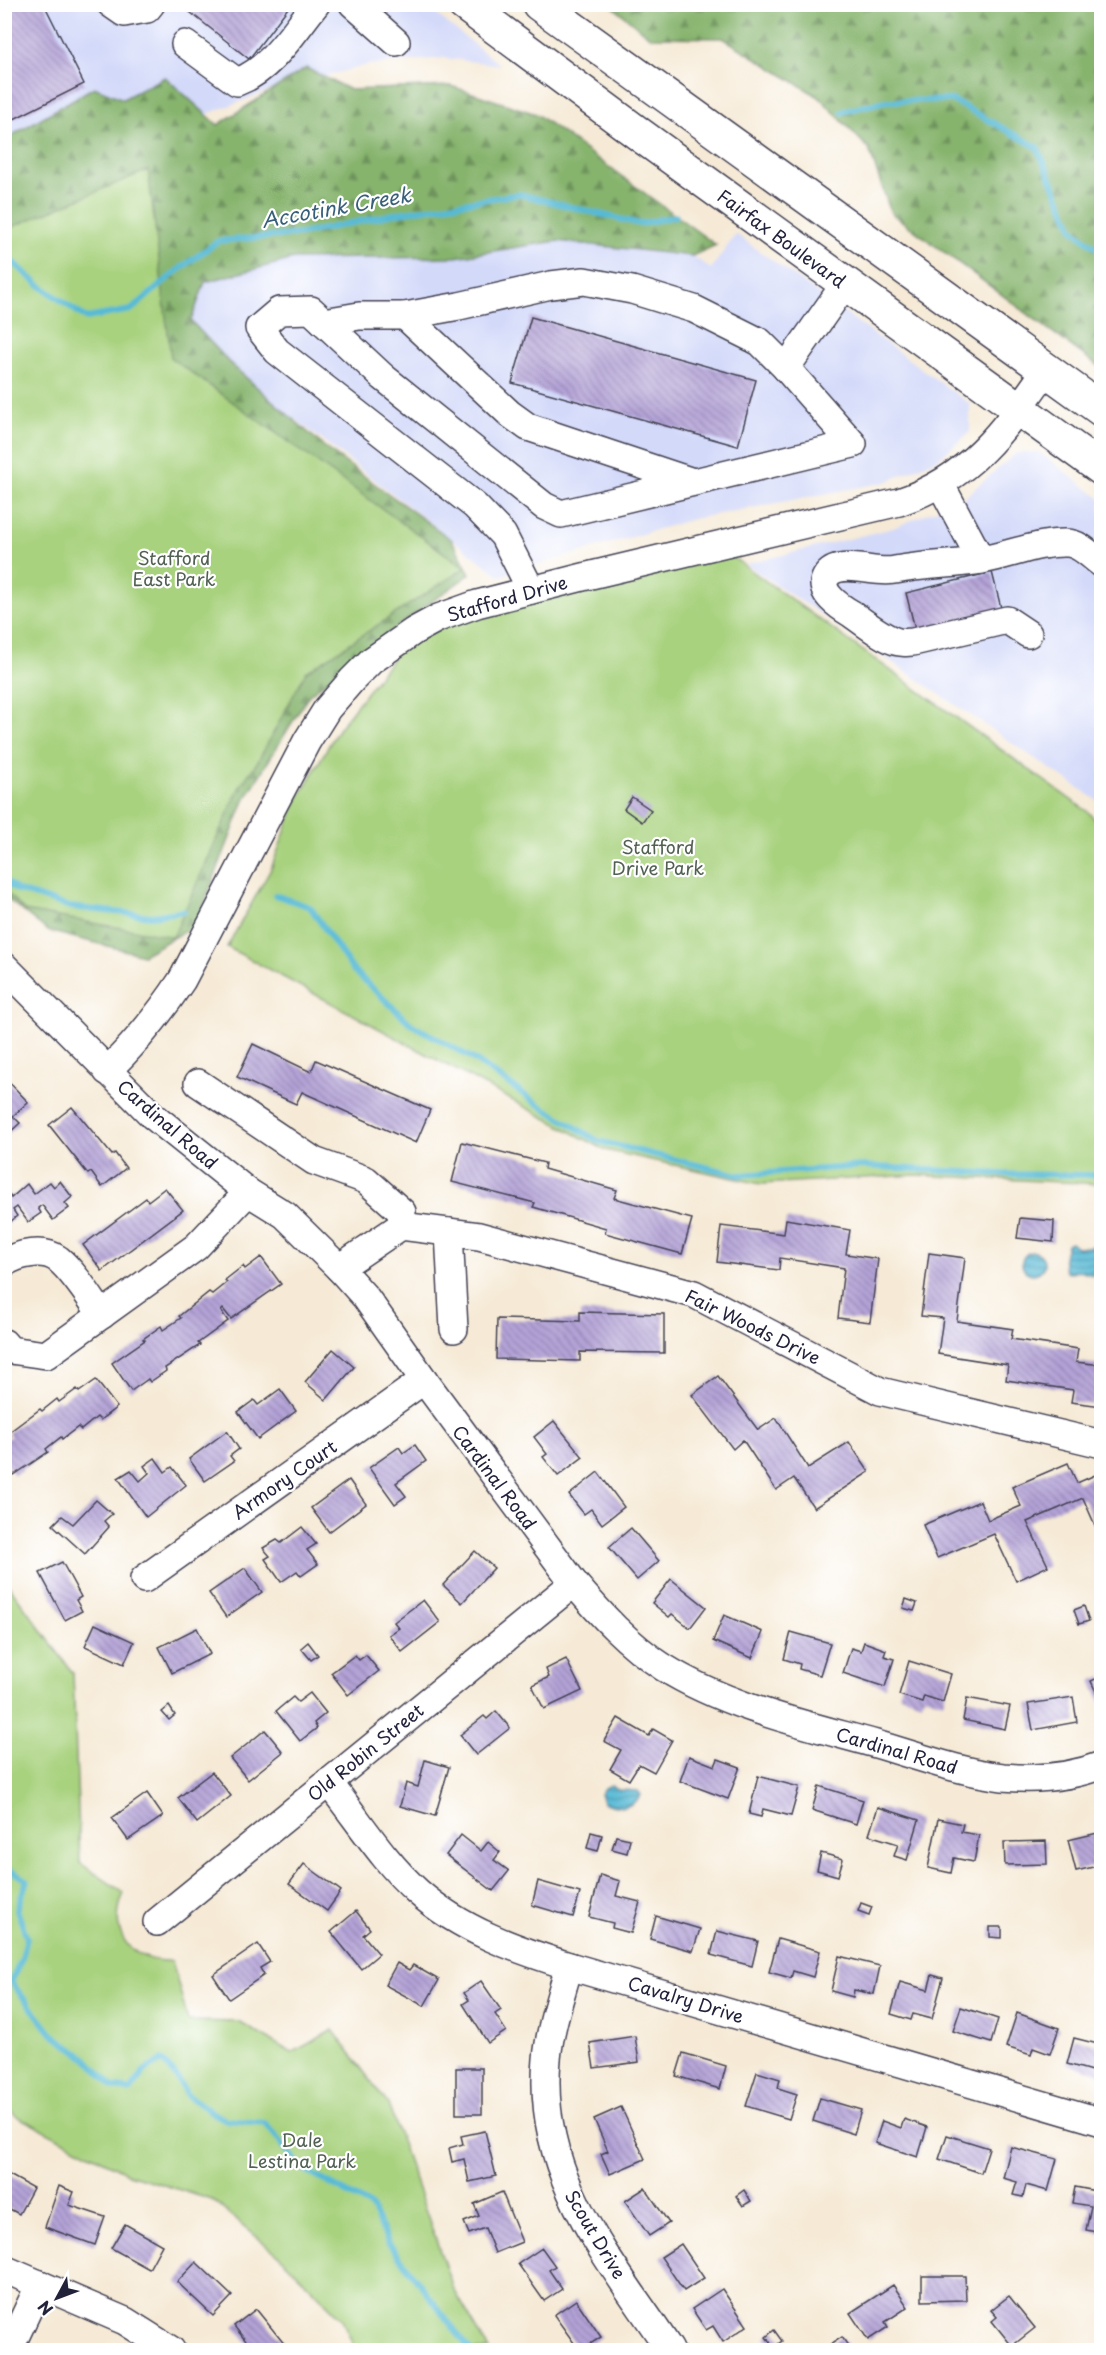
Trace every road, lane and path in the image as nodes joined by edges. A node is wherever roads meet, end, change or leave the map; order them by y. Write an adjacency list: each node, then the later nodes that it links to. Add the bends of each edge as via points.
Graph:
1 (111, 4): 2 (street, via 124,14 147,9)
2 (151, 4)
3 (316, 4): 8 (street, via 254,76 237,82)
4 (353, 4): 7 (street)
5 (464, 4): 9 (main road, Fairfax Boulevard)
6 (539, 4): 13 (main road)
7 (396, 42)
8 (185, 44)
9 (845, 284): 12 (street); 14 (main road, Fairfax Boulevard)
10 (405, 316): 11 (street, via 359,316); 12 (street, via 584,281 632,290 694,309 760,342); 17 (street, via 528,427)
11 (324, 322): 17 (street, via 392,384 544,506 561,514); 21 (street, via 311,310 279,311 259,327 277,351 475,506 503,535)
12 (786, 368): 17 (street, via 853,444)
13 (1046, 370): 14 (street, Stafford Drive); 15 (main road)
14 (1018, 410): 16 (main road, Fairfax Boulevard); 18 (street, Stafford Drive, via 971,463)
15 (1101, 410)
16 (1101, 469)
17 (693, 482)
18 (940, 485): 19 (street); 21 (street, Stafford Drive, via 899,502)
19 (981, 560): 20 (street, via 1065,543 1075,544); 22 (street, via 887,572 839,566 825,578 824,587 849,612 898,642 1007,620)
20 (1101, 564)
21 (531, 590): 24 (street, Stafford Drive, via 438,618 390,646 352,680 307,741 182,980 138,1041)
22 (1028, 634)
23 (5, 967): 24 (street, Cardinal Road)
24 (107, 1071): 26 (street, Cardinal Road, via 152,1114)
25 (198, 1083): 27 (street, via 314,1161 366,1180 402,1212)
26 (248, 1192): 30 (street, Cardinal Road, via 285,1215); 31 (street, via 196,1247)
27 (401, 1226): 28 (street, Fair Woods Drive); 30 (street)
28 (449, 1232): 32 (street); 35 (street, Fair Woods Drive, via 479,1236 694,1294 880,1391)
29 (4, 1263): 31 (street, via 34,1252 57,1258)
30 (339, 1268): 34 (street, Cardinal Road, via 366,1298)
31 (102, 1315): 33 (street, via 46,1355 10,1350)
32 (454, 1329)
33 (4, 1342)
34 (424, 1380): 36 (street, Armory Court); 37 (street, Cardinal Road)
35 (1101, 1444)
36 (144, 1579)
37 (574, 1583): 38 (street, Cardinal Road, via 598,1612 644,1654 704,1689 742,1704 984,1774 1028,1778); 39 (street, Old Robin Street)
38 (1101, 1766)
39 (328, 1782): 40 (street, Old Robin Street); 41 (street, Cavalry Drive, via 399,1873 434,1905 490,1938)
40 (157, 1922)
41 (569, 1966): 42 (street, Cavalry Drive); 47 (street, Scout Drive, via 547,2058 547,2104 554,2148 562,2175 584,2219)
42 (1101, 2122)
43 (4, 2269): 44 (street)
44 (40, 2284): 45 (street); 46 (street, via 125,2320)
45 (9, 2350)
46 (171, 2350)
47 (670, 2350)

